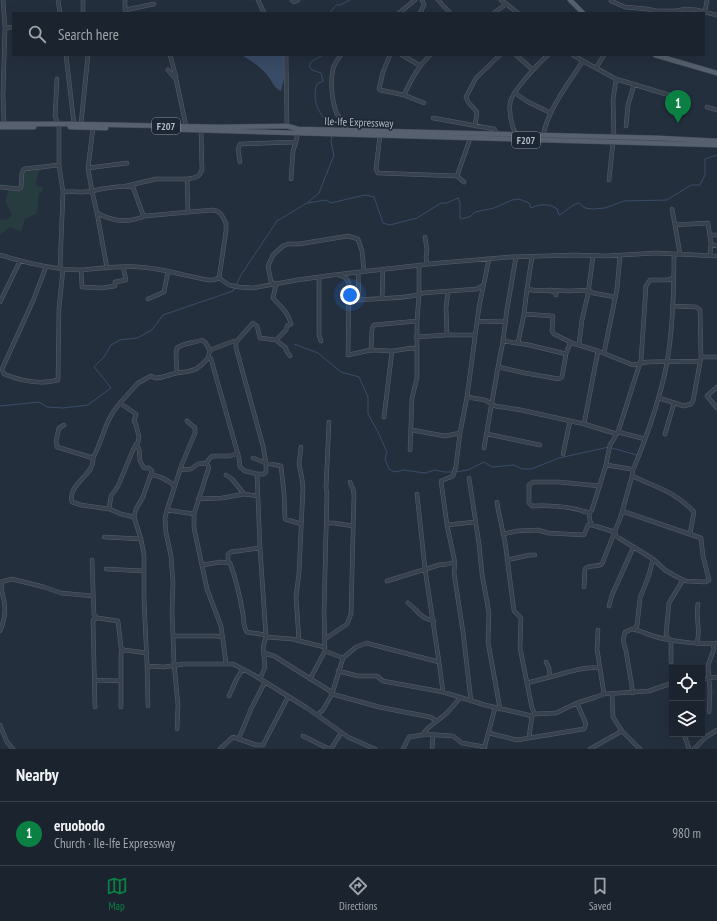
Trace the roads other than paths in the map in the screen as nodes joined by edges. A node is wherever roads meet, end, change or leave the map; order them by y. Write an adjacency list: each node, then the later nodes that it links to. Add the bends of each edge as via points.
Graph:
1 (3, 0): 30 (street)
2 (58, 0): 18 (street)
3 (83, 0): 19 (street)
4 (125, 0): 20 (street)
5 (258, 0): 21 (street)
6 (292, 0): 7 (street)
7 (298, 0)
8 (415, 0): 22 (street)
9 (422, 0): 23 (street, via 424,5)
10 (438, 0): 24 (street)
11 (501, 0): 16 (street)
12 (570, 0): 27 (main road)
13 (611, 1): 28 (street, via 625,7)
14 (706, 2): 17 (street)
15 (154, 4): 20 (street)
16 (506, 4): 25 (street); 26 (street)
17 (703, 11): 28 (street, via 686,9); 29 (street)
18 (60, 12)
19 (83, 12)
20 (125, 12)
21 (264, 12)
22 (400, 12)
23 (420, 12)
24 (449, 12)
25 (495, 12)
26 (517, 12)
27 (582, 12)
28 (663, 12)
29 (717, 15)
30 (4, 18): 31 (street); 33 (street)
31 (0, 20)
32 (12, 27): 33 (street)
33 (5, 28): 48 (street)
34 (66, 56): 68 (street)
35 (88, 56): 69 (street)
36 (170, 56): 56 (street)
37 (286, 56): 73 (street)
38 (340, 56): 79 (street, via 333,69 332,87 335,109)
39 (390, 56): 61 (street, via 382,72 379,88)
40 (404, 56): 51 (street)
41 (429, 56): 51 (street)
42 (499, 56): 74 (street, via 476,78 466,97 477,112)
43 (517, 56): 53 (street)
44 (547, 56): 53 (street)
45 (574, 56): 50 (street)
46 (603, 56): 52 (street)
47 (664, 56): 55 (main road)
48 (5, 60): 49 (street); 70 (street)
49 (0, 61)
50 (582, 61): 52 (street); 66 (street)
51 (419, 65): 61 (street)
52 (596, 68): 58 (street)
53 (532, 69): 60 (street)
54 (168, 70): 56 (street)
55 (717, 74)
56 (176, 78): 72 (street)
57 (57, 79): 71 (street, via 55,116)
58 (616, 79): 59 (street); 88 (street, via 613,100)
59 (634, 84): 62 (street); 75 (street)
60 (515, 93): 66 (street); 84 (street, via 510,105)
61 (404, 95): 63 (street)
62 (669, 95)
63 (424, 103)
64 (707, 107): 65 (street)
65 (717, 110)
66 (551, 114): 86 (street, via 544,127)
67 (433, 118): 74 (street)
68 (74, 124): 69 (main road, Ile-Ife Expressway / F207); 71 (main road, Ile-Ife Expressway / F207)
69 (81, 124): 72 (main road, Ile-Ife Expressway / F207)
70 (1, 125): 71 (main road, Ile-Ife Expressway / F207)
71 (59, 126): 76 (main road, Ile-Ife Expressway / F207); 94 (street)
72 (186, 126): 77 (main road, Ile-Ife Expressway / F207)
73 (287, 126): 78 (main road, Ile-Ife Expressway / F207); 80 (main road, Ile-Ife Expressway / F207)
74 (475, 126): 83 (street, via 494,129)
75 (626, 126)
76 (93, 128): 77 (main road, Ile-Ife Expressway / F207); 95 (street)
77 (204, 129): 78 (main road, Ile-Ife Expressway / F207); 97 (street, via 202,170 197,177)
78 (218, 129): 80 (main road, Ile-Ife Expressway / F207)
79 (346, 130): 81 (main road, Ile-Ife Expressway / F207); 85 (main road, Ile-Ife Expressway / F207)
80 (298, 131): 81 (main road, Ile-Ife Expressway / F207); 90 (street)
81 (332, 132): 82 (main road, Ile-Ife Expressway / F207)
82 (380, 135): 85 (main road, Ile-Ife Expressway / F207); 96 (street, via 376,169 378,173)
83 (497, 135): 84 (main road, Ile-Ife Expressway / F207); 85 (main road, Ile-Ife Expressway / F207)
84 (516, 135): 86 (main road, Ile-Ife Expressway / F207)
85 (471, 136): 87 (main road, Ile-Ife Expressway / F207); 96 (street)
86 (543, 136): 87 (main road, Ile-Ife Expressway / F207)
87 (566, 139): 88 (main road, Ile-Ife Expressway / F207)
88 (614, 140): 89 (main road, Ile-Ife Expressway / F207); 91 (main road, Ile-Ife Expressway / F207); 99 (street)
89 (717, 141)
90 (296, 142): 92 (street, via 240,144); 98 (street)
91 (717, 145)
92 (240, 162)
93 (128, 163): 95 (street)
94 (59, 165): 102 (street, via 24,169 19,189); 104 (street)
95 (88, 168): 103 (street)
96 (457, 176): 100 (street)
97 (187, 179): 101 (street, via 156,179); 106 (street)
98 (291, 179)
99 (609, 180)
100 (464, 182)
101 (124, 186): 103 (street); 108 (street, via 133,187)
102 (0, 187)
103 (92, 191): 104 (street); 107 (street)
104 (62, 192): 131 (street)
105 (672, 209): 109 (street)
106 (188, 212): 108 (street); 139 (street, via 217,211 226,223)
107 (97, 214): 108 (street, via 116,221); 130 (street)
108 (145, 216)
109 (675, 225): 110 (street, via 708,222); 116 (street)
110 (710, 235): 111 (street); 113 (street)
111 (717, 235)
112 (425, 237): 126 (street)
113 (711, 244): 114 (street); 119 (street)
114 (717, 246)
115 (674, 254): 116 (street); 118 (street); 140 (street)
116 (680, 254): 119 (street)
117 (0, 255): 125 (street)
118 (620, 255): 120 (street); 151 (street)
119 (710, 255): 121 (street)
120 (593, 256): 123 (street); 147 (street)
121 (717, 256)
122 (516, 257): 123 (street); 124 (street); 161 (street)
123 (532, 257): 144 (street)
124 (490, 259): 126 (street); 142 (street)
125 (20, 261): 128 (street); 145 (street)
126 (427, 264): 127 (street)
127 (419, 265): 132 (street); 149 (street)
128 (46, 267): 131 (street); 131 (street, via 2,369 4,374 29,382 58,380)
129 (123, 267): 130 (street); 133 (street, via 126,280 115,282 115,286 102,288 81,287); 134 (street, via 137,266)
130 (107, 268): 133 (street)
131 (61, 269): 133 (street)
132 (383, 269): 135 (street); 152 (street)
133 (81, 270)
134 (168, 271): 139 (street, via 208,280); 153 (street, via 164,292)
135 (364, 271): 136 (street); 141 (street, via 362,251 358,239 354,237 288,244 273,255 268,266 271,282)
136 (358, 272): 137 (street); 155 (street)
137 (333, 275): 138 (street); 154 (street, via 343,276 349,281)
138 (319, 277): 141 (street); 166 (street, via 318,335)
139 (219, 278): 141 (street, via 239,287 253,288)
140 (674, 280): 157 (street); 184 (street, via 650,280 646,286)
141 (276, 284): 165 (street, via 273,298 285,310 291,324)
142 (483, 285): 148 (street, via 477,289); 159 (street)
143 (0, 288): 145 (street)
144 (527, 289): 146 (street); 158 (street)
145 (6, 290): 156 (street)
146 (548, 290): 147 (street); 150 (street, via 555,292)
147 (589, 290): 151 (street); 171 (street)
148 (448, 291): 149 (street); 162 (street)
149 (419, 295): 152 (street); 160 (street)
150 (556, 295)
151 (615, 297): 177 (street)
152 (382, 298): 155 (street)
153 (148, 299)
154 (349, 300): 155 (street); 174 (street, via 348,355)
155 (360, 300)
156 (0, 302)
157 (672, 306): 182 (street, via 696,307 700,310); 183 (street)
158 (524, 314): 169 (street); 170 (street, via 553,316 554,334)
159 (478, 320): 161 (street); 163 (street)
160 (417, 321): 164 (street); 174 (street, via 374,325)
161 (506, 322): 167 (street)
162 (447, 335): 163 (street); 164 (street)
163 (475, 335): 188 (street)
164 (416, 337): 172 (street)
165 (276, 340): 168 (street, via 260,338 257,326 253,323); 179 (street, via 286,348)
166 (321, 341)
167 (503, 341): 169 (street); 185 (street)
168 (236, 342): 173 (street); 216 (street)
169 (518, 343): 178 (street)
170 (572, 343): 171 (street); 178 (street)
171 (579, 344): 176 (street)
172 (416, 349): 175 (street); 200 (street, via 417,378 412,398)
173 (210, 350): 181 (street); 186 (street, via 202,340 181,345 177,348)
174 (371, 350): 175 (street)
175 (392, 351): 194 (street)
176 (598, 351): 177 (street); 198 (street)
177 (604, 353): 184 (street, via 633,365)
178 (566, 354): 185 (street, via 562,377 559,379)
179 (290, 356)
180 (717, 357): 182 (street)
181 (208, 358): 186 (street, via 198,369); 211 (street, via 211,359)
182 (701, 359): 183 (street); 192 (street, via 693,401 684,406)
183 (667, 361): 184 (street); 189 (street)
184 (640, 363): 202 (street)
185 (498, 367): 191 (street)
186 (177, 373): 190 (street, via 161,378 150,376 138,383)
187 (717, 387): 193 (street, via 707,396)
188 (467, 397): 191 (street); 201 (street)
189 (659, 398): 192 (street); 205 (street)
190 (120, 403): 206 (street, via 136,414); 213 (street, via 106,423)
191 (491, 403): 196 (street, via 495,406); 203 (street)
192 (674, 403): 204 (street)
193 (717, 408)
194 (384, 417)
195 (187, 421): 218 (street, via 195,428 195,433)
196 (570, 421): 198 (street); 212 (street)
197 (329, 422): 242 (street)
198 (584, 424): 202 (street)
199 (64, 425): 213 (street, via 59,428 57,447)
200 (412, 430): 201 (street, via 444,436); 210 (street)
201 (460, 433): 243 (street, via 455,471 453,475 441,481)
202 (617, 433): 205 (street); 217 (street, via 610,445)
203 (487, 434): 207 (street); 209 (street)
204 (665, 434)
205 (645, 439): 219 (street)
206 (136, 444): 221 (street, via 142,464 144,468 150,468); 233 (street, via 118,486 110,496)
207 (540, 445)
208 (301, 447): 241 (street)
209 (484, 448)
210 (410, 450)
211 (238, 453): 215 (street, via 214,456); 220 (street, via 240,467)
212 (563, 454)
213 (93, 458): 233 (street, via 92,466 73,489 72,502 81,506)
214 (253, 458): 216 (street)
215 (206, 463): 218 (street); 231 (street, via 209,467)
216 (266, 463): 220 (street, via 266,472); 241 (street, via 281,466 285,519)
217 (606, 465): 219 (street); 227 (street)
218 (180, 470): 226 (street)
219 (633, 470): 223 (street)
220 (257, 474): 230 (street)
221 (151, 475): 226 (street); 238 (street)
222 (226, 475): 228 (street)
223 (632, 476): 237 (street); 247 (street, via 674,494 689,506 694,512)
224 (469, 478): 239 (street)
225 (350, 482): 244 (street, via 354,489)
226 (174, 486): 234 (street)
227 (600, 486): 235 (street); 235 (street, via 546,481 533,482 529,485 529,503 532,506 564,507)
228 (244, 494): 230 (street); 231 (street)
229 (417, 494): 260 (street)
230 (258, 496): 250 (street)
231 (198, 499): 236 (street)
232 (497, 502): 246 (street)
233 (108, 509): 238 (street)
234 (167, 510): 236 (street); 277 (street, via 166,533 174,583)
235 (589, 513): 240 (street)
236 (194, 514): 258 (street, via 195,534)
237 (621, 516): 245 (street); 247 (street, via 625,512)
238 (134, 517): 249 (street)
239 (475, 522): 243 (street); 324 (street, via 489,613 488,642)
240 (590, 523): 245 (street); 246 (street, via 584,536 540,530 520,530)
241 (301, 524): 282 (street, via 296,597)
242 (326, 524): 244 (street); 280 (street)
243 (447, 525): 257 (street)
244 (353, 526): 280 (street, via 350,620)
245 (615, 532): 251 (street, via 616,536); 265 (street, via 602,564 586,569)
246 (503, 534): 255 (street)
247 (690, 534): 262 (street, via 701,538 710,580)
248 (104, 537): 249 (street)
249 (141, 539): 261 (street)
250 (260, 548): 256 (street, via 231,552 228,554); 278 (street)
251 (633, 548): 253 (street); 269 (street)
252 (535, 556): 255 (street)
253 (653, 559): 262 (street, via 665,570); 272 (street, via 640,598)
254 (92, 560): 266 (street)
255 (507, 560): 309 (street, via 514,611 521,618 520,648)
256 (228, 562): 258 (street); 278 (street, via 238,590 244,630)
257 (455, 563): 260 (street); 319 (street, via 454,573)
258 (202, 565): 279 (street)
259 (106, 569): 261 (street)
260 (426, 569): 263 (street); 271 (street)
261 (144, 571): 288 (street)
262 (683, 580): 281 (street, via 669,603 666,634)
263 (387, 581)
264 (1, 582): 266 (street, via 12,579 61,593); 273 (street, via 4,603 4,622)
265 (584, 587)
266 (93, 596): 270 (street, via 94,615)
267 (408, 603): 271 (street, via 423,618)
268 (698, 604): 283 (street)
269 (609, 606)
270 (98, 618): 286 (street, via 118,621 121,647); 306 (street, via 93,620)
271 (434, 621): 291 (street)
272 (637, 625): 274 (street); 276 (street)
273 (1, 628)
274 (632, 629): 276 (street); 312 (street, via 625,632 624,640)
275 (598, 630): 297 (street)
276 (639, 631): 281 (street)
277 (174, 636): 279 (street); 296 (street)
278 (266, 636): 282 (street); 289 (street)
279 (223, 637): 295 (street)
280 (325, 639): 285 (street)
281 (671, 640): 283 (street); 293 (street)
282 (299, 641): 285 (street)
283 (697, 642): 284 (street)
284 (715, 643): 302 (street, via 708,665)
285 (324, 646): 287 (street)
286 (124, 650): 288 (street); 307 (street, via 121,652)
287 (325, 651): 290 (street); 304 (street)
288 (147, 653): 294 (street)
289 (264, 653): 303 (street, via 265,664); 304 (street, via 274,656)
290 (343, 658): 291 (street, via 353,649 367,643); 299 (street)
291 (439, 662): 311 (street)
292 (546, 662): 300 (street)
293 (671, 662)
294 (147, 664): 296 (street); 321 (street)
295 (226, 664): 296 (street); 298 (street)
296 (175, 666): 330 (street)
297 (600, 668): 300 (street, via 574,670); 314 (street)
298 (243, 669): 303 (street); 316 (street)
299 (338, 671): 311 (street, via 358,676 374,676 383,681); 313 (street)
300 (550, 677): 309 (street)
301 (717, 677): 302 (street)
302 (709, 678): 305 (street); 325 (street)
303 (260, 679): 308 (street)
304 (310, 679): 313 (street)
305 (705, 679)
306 (95, 680): 307 (street); 322 (street)
307 (121, 681): 323 (street)
308 (265, 682): 317 (street); 340 (street)
309 (527, 683): 327 (street)
310 (669, 684): 312 (street)
311 (443, 692): 318 (street)
312 (633, 693): 315 (street)
313 (332, 694): 326 (street); 328 (street, via 430,717)
314 (604, 694): 315 (street); 320 (street)
315 (612, 694): 331 (street, via 613,717)
316 (229, 696)
317 (288, 697): 326 (street); 340 (street, via 263,745)
318 (460, 698): 319 (street); 328 (street)
319 (470, 701): 324 (street)
320 (577, 703): 327 (street, via 556,713); 338 (street, via 586,724 584,728)
321 (148, 706)
322 (95, 707)
323 (121, 707)
324 (498, 708): 327 (street); 334 (street)
325 (709, 712)
326 (318, 714): 333 (street)
327 (534, 715): 338 (street)
328 (437, 721): 335 (street)
329 (0, 725): 342 (street)
330 (177, 729)
331 (622, 730): 348 (street); 349 (street)
332 (716, 732): 351 (street)
333 (341, 733): 344 (street); 345 (street)
334 (489, 733): 338 (street, via 513,740); 341 (street)
335 (423, 734): 336 (street); 346 (street, via 409,737)
336 (432, 735): 341 (street, via 453,736 462,743); 347 (street)
337 (302, 736): 344 (street)
338 (529, 737)
339 (684, 737): 350 (street)
340 (239, 738): 343 (street, via 231,737)
341 (484, 748)
342 (13, 749)
343 (220, 749)
344 (330, 749)
345 (375, 749)
346 (403, 749)
347 (432, 749)
348 (590, 749)
349 (640, 749)
350 (689, 749)
351 (694, 749)

